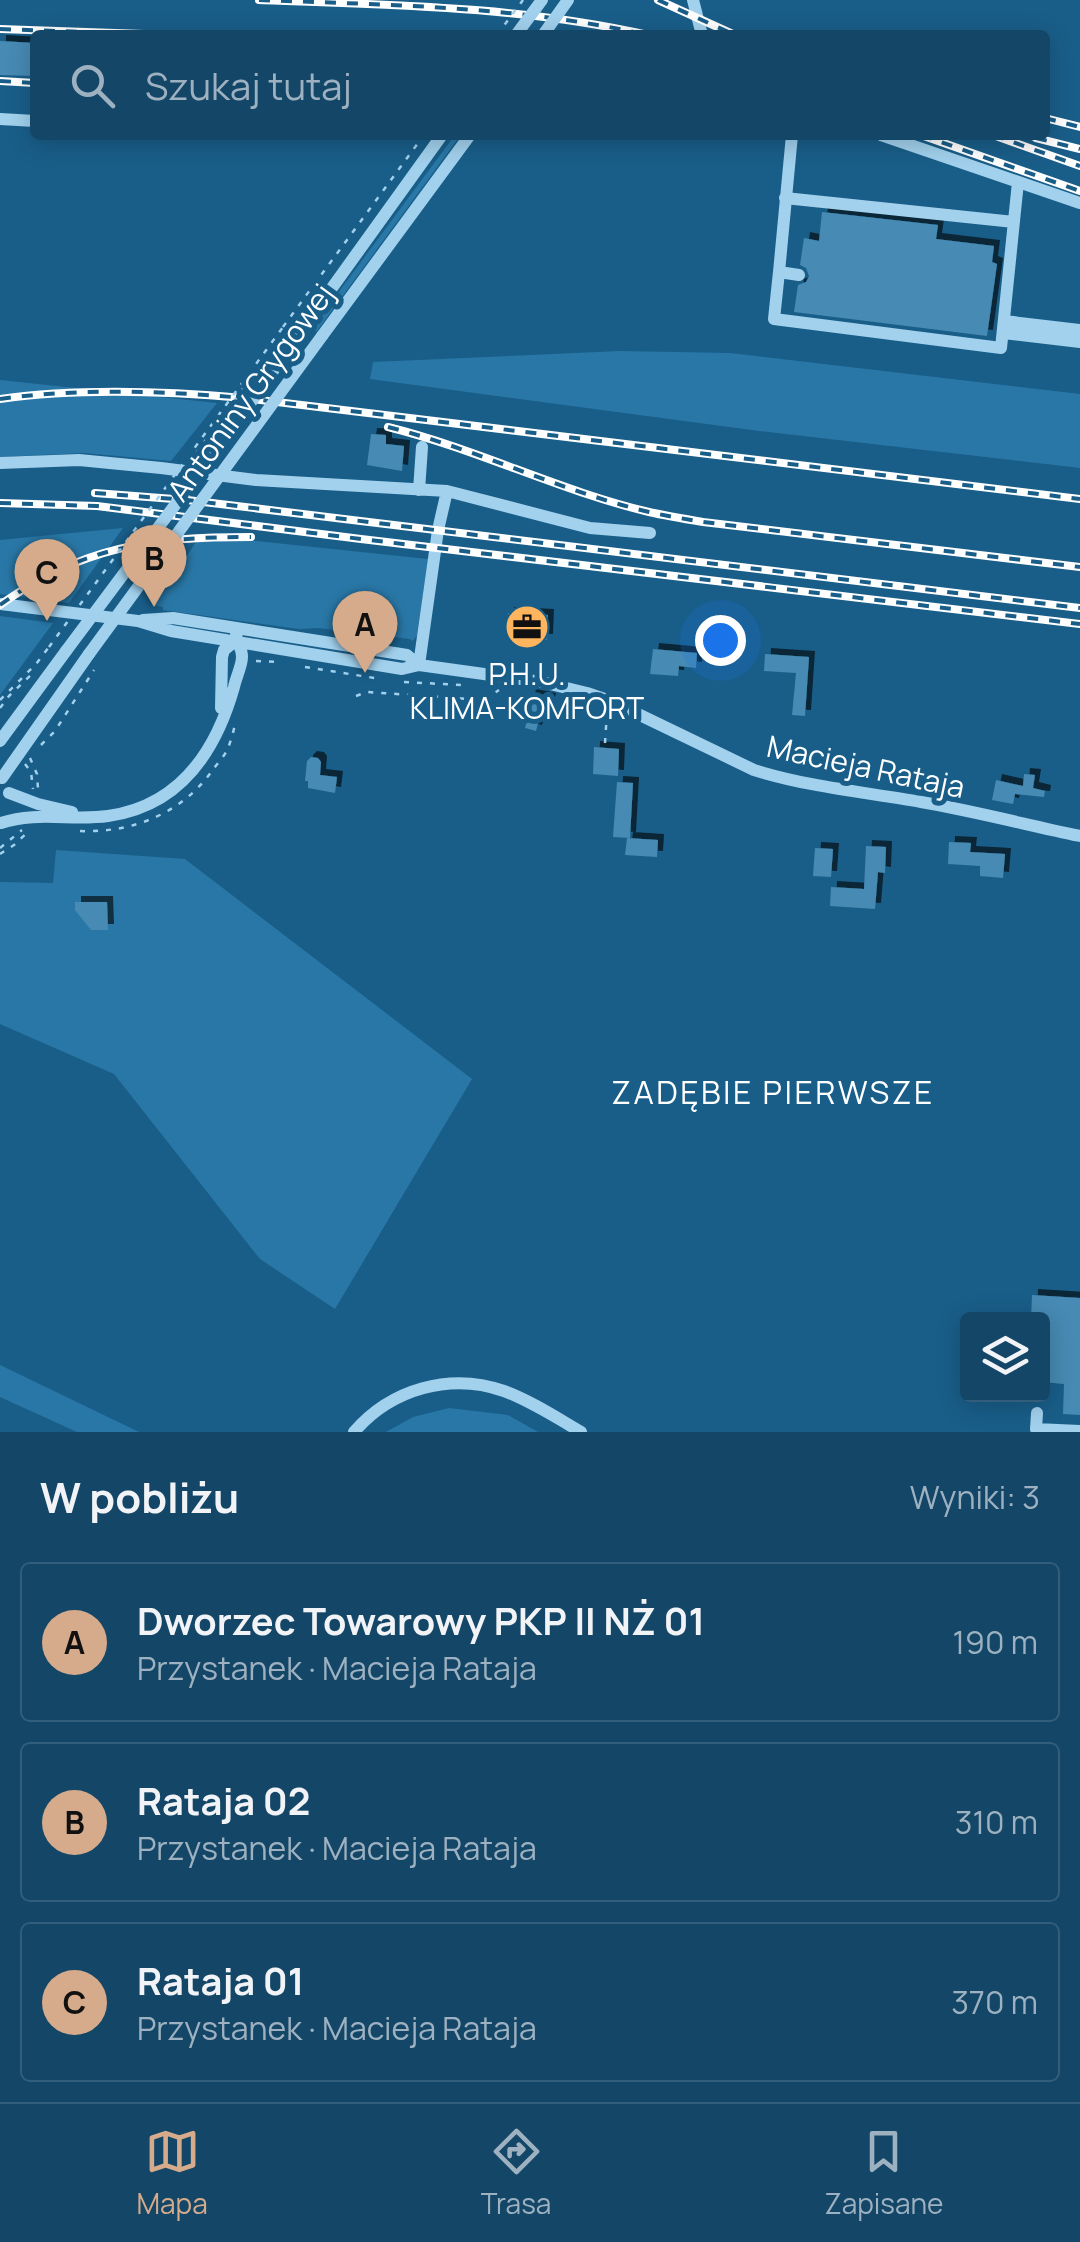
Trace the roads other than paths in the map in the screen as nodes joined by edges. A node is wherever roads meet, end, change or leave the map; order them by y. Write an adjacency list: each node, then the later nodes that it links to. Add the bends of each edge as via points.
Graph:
1 (542, 0): 4 (street, bridge)
2 (568, 0): 5 (street, bridge)
3 (693, 0): 6 (street)
4 (520, 30)
5 (547, 30)
6 (701, 30)
7 (0, 118): 8 (street)
8 (30, 121)
9 (439, 140): 30 (street, Antoniny Grygowej, bridge, via 237,422 56,649)
10 (467, 140): 31 (street, Antoniny Grygowej, bridge, via 94,659)
11 (791, 140): 14 (street)
12 (896, 140): 13 (street)
13 (1018, 182): 15 (street); 16 (street)
14 (785, 198): 16 (street); 17 (street)
15 (1080, 203)
16 (1014, 222): 19 (street)
17 (779, 272): 18 (street); 19 (street, via 774,319 1001,348)
18 (799, 275)
19 (1003, 327): 20 (street); 21 (street)
20 (1080, 330)
21 (1080, 342)
22 (422, 447): 24 (street)
23 (0, 463): 24 (street, via 79,460)
24 (419, 490): 25 (street)
25 (447, 491): 26 (street, via 590,528); 29 (street)
26 (650, 533)
27 (0, 604): 28 (street, Macieja Rataja, via 170,631)
28 (236, 634): 29 (street, Macieja Rataja); 33 (street, via 242,659 220,738 198,766 150,804)
29 (419, 666): 35 (street, Macieja Rataja, via 542,682 607,700 774,776)
30 (0, 740)
31 (1, 776): 32 (street)
32 (9, 793): 33 (street); 34 (street)
33 (94, 817): 34 (street)
34 (1, 823)
35 (1080, 836)
36 (1037, 1413): 37 (street, via 1036,1429)
37 (1080, 1431)
38 (354, 1432): 39 (street, via 404,1394 462,1383 506,1392)
39 (582, 1432)

